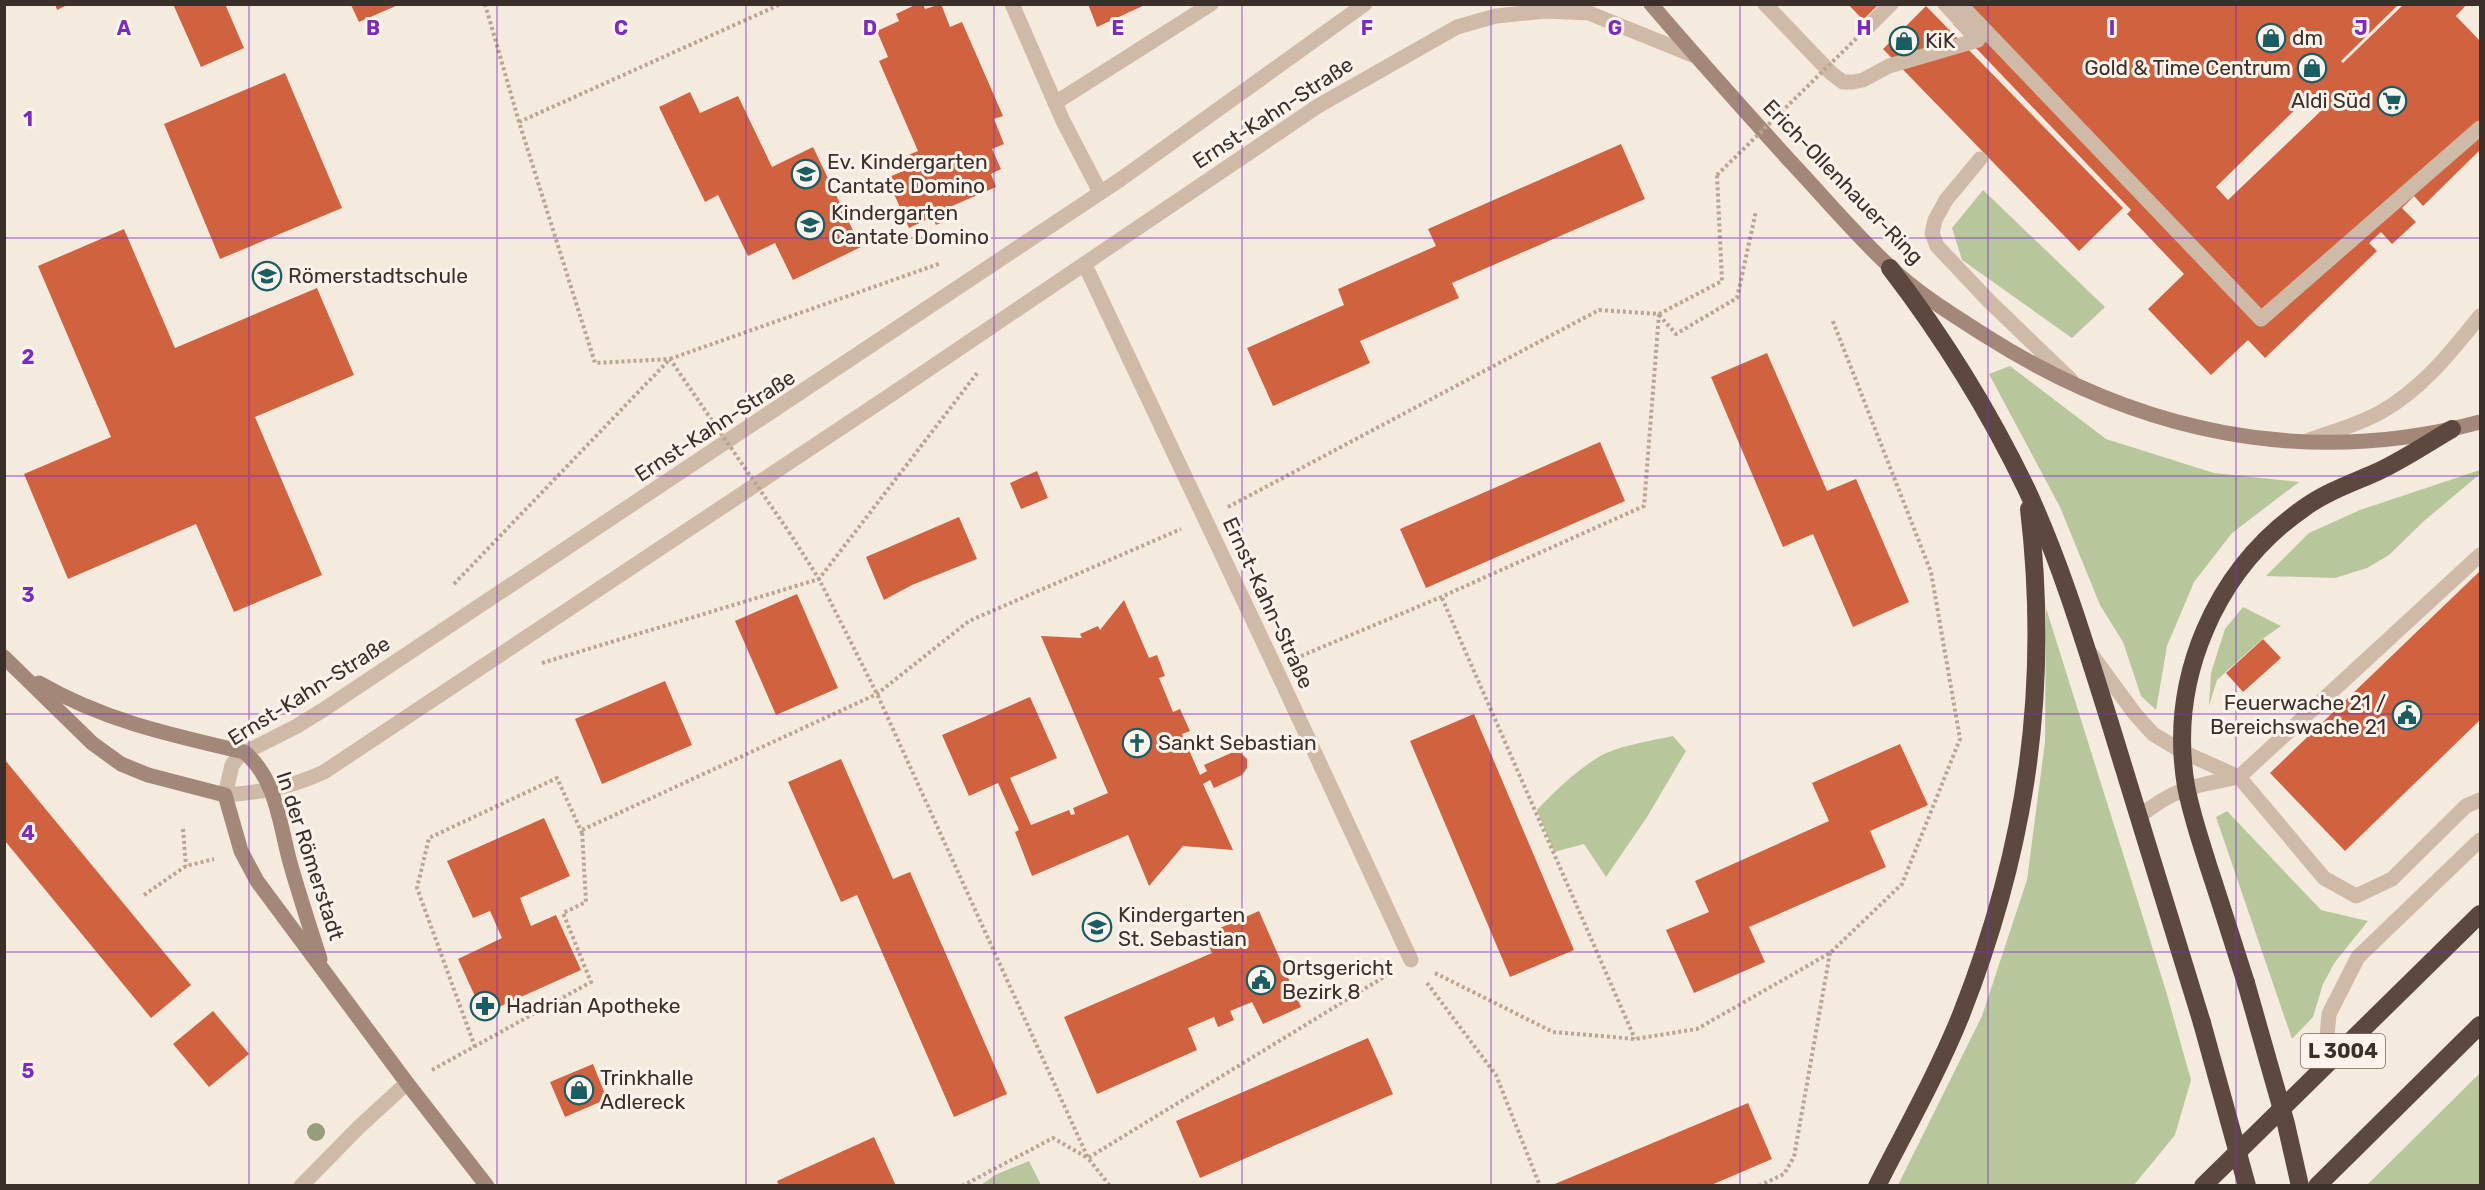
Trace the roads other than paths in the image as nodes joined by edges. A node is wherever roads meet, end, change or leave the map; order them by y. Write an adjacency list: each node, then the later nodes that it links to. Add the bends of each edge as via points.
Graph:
1 (1012, 4): 13 (street)
2 (1211, 4): 13 (street)
3 (1365, 4): 16 (street, Ernst-Kahn-Straße)
4 (1509, 4): 10 (street, Ernst-Kahn-Straße)
5 (1651, 4): 12 (street, Erich-Ollenhauer-Ring)
6 (1765, 4): 8 (street, via 1843,82 1863,80 1889,66 1978,40)
7 (1891, 4): 11 (street)
8 (1945, 4)
9 (1960, 4): 14 (street, via 2261,319)
10 (1496, 16): 12 (street, Ernst-Kahn-Straße, via 1546,11 1589,13); 17 (street, Ernst-Kahn-Straße, via 1457,27 1318,106)
11 (1868, 27)
12 (1695, 56): 18 (street, Erich-Ollenhauer-Ring)
13 (1055, 103): 16 (street)
14 (2481, 128)
15 (1980, 159): 20 (street, via 1946,200 1935,220 1932,233 1937,246)
16 (1100, 192): 29 (street, Ernst-Kahn-Straße, via 323,710)
17 (1085, 265): 33 (street, Ernst-Kahn-Straße, via 324,772); 39 (street, Ernst-Kahn-Straße)
18 (1890, 268): 20 (street, Erich-Ollenhauer-Ring, via 1949,313 2012,353); 24 (highway, via 1965,374)
19 (2481, 316): 23 (street, via 2409,393 2379,413)
20 (2078, 387): 23 (street, Erich-Ollenhauer-Ring, via 2200,429)
21 (2481, 422): 22 (street, Erich-Ollenhauer-Ring)
22 (2452, 429): 23 (street, Erich-Ollenhauer-Ring, via 2352,443); 30 (highway, via 2305,507 2256,549 2216,605 2201,638 2187,687)
23 (2301, 443)
24 (2026, 489): 26 (highway, via 2053,550); 46 (highway, via 2035,561 2038,637 2032,732 2018,826 2001,895 1961,1015)
25 (2481, 555): 31 (street)
26 (2086, 648): 30 (street, via 2147,728); 36 (highway)
27 (4, 657): 28 (street)
28 (19, 671): 29 (street, via 105,716); 34 (street, via 92,743 121,764)
29 (244, 752): 33 (street, In der Römerstadt, via 259,766); 34 (street, Ernst-Kahn-Straße, via 232,765)
30 (2182, 752): 31 (street); 32 (highway)
31 (2239, 777): 32 (street); 35 (street, via 2324,878 2356,896 2392,879 2466,806)
32 (2186, 787): 36 (street, via 2159,800); 49 (highway, bridge, via 2246,982)
33 (271, 791): 34 (street, Ernst-Kahn-Straße); 40 (street, In der Römerstadt)
34 (225, 795): 40 (street, In der Römerstadt, via 241,851 257,881)
35 (2481, 800)
36 (2140, 816): 48 (highway, bridge)
37 (2481, 840): 42 (street, via 2358,957 2329,1014)
38 (2481, 914): 42 (highway, L 3004)
39 (1411, 960)
40 (323, 968): 43 (street, In der Römerstadt)
41 (2481, 1025): 50 (highway)
42 (2324, 1069): 47 (highway, L 3004)
43 (407, 1083): 44 (street); 45 (street, In der Römerstadt)
44 (301, 1185)
45 (487, 1185)
46 (1877, 1185)
47 (2203, 1185)
48 (2247, 1185)
49 (2300, 1185)
50 (2317, 1185)

